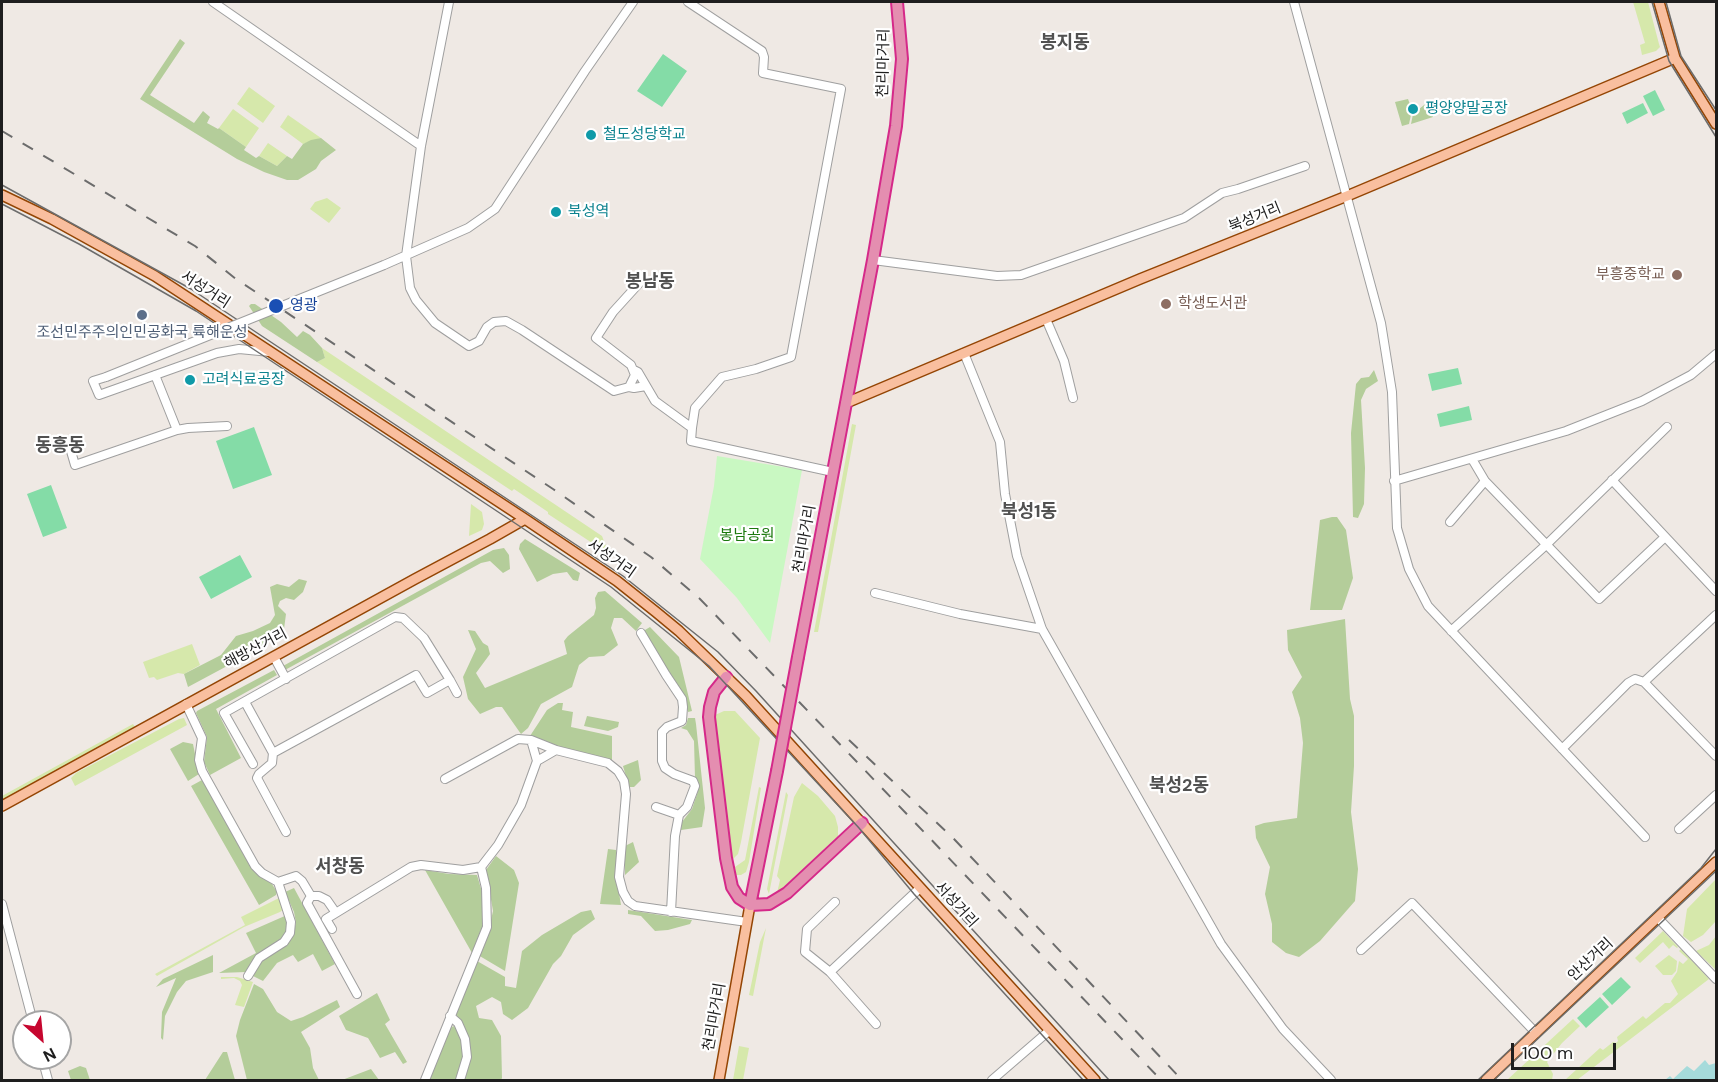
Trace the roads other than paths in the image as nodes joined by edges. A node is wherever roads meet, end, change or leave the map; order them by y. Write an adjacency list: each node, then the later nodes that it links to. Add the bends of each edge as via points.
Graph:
1 (213, 2): 10 (street)
2 (448, 2): 10 (street)
3 (633, 2): 14 (street, via 495,209 468,228)
4 (688, 2): 29 (street, via 762,51 763,73 841,89 791,357 722,377 695,408)
5 (897, 2): 15 (highway, 천리마거리, via 902,60 900,93)
6 (1294, 2): 13 (street)
7 (1659, 2): 8 (main road)
8 (1675, 58): 9 (main road); 13 (main road, 북성거리)
9 (1716, 124)
10 (422, 146): 14 (street)
11 (1305, 166): 15 (street, via 1222,193 1184,218 1021,275 997,276)
12 (2, 195): 20 (main road, 서성거리, via 155,276)
13 (1347, 196): 17 (main road, 북성거리); 36 (street, via 1388,358)
14 (406, 256): 22 (street, bridge, via 93,381 99,395); 24 (street, via 410,288 416,300 435,323 458,340 474,345 487,327 506,321 606,387 614,391)
15 (873, 260): 26 (highway, 천리마거리)
16 (643, 279): 21 (street, via 596,338)
17 (1046, 319): 18 (main road, 북성거리); 25 (street, via 1064,361)
18 (964, 353): 26 (main road, 북성거리); 44 (street, via 1000,442 1017,556)
19 (1716, 354): 32 (street, via 1691,375 1642,401)
20 (282, 358): 22 (street, via 267,351 239,349); 37 (main road, 서성거리)
21 (633, 369): 23 (street); 24 (street, via 635,375)
22 (155, 375): 30 (street)
23 (646, 386): 24 (street); 29 (street, via 655,401)
24 (629, 387)
25 (1073, 398)
26 (846, 403): 33 (highway, 천리마거리)
27 (227, 426): 30 (street)
28 (1667, 427): 34 (street)
29 (692, 428): 33 (street, via 691,441)
30 (177, 430): 31 (street, via 75,465)
31 (68, 441)
32 (1472, 459): 35 (street); 36 (street)
33 (832, 472): 78 (highway, 천리마거리, bridge)
34 (1612, 480): 39 (street); 40 (street)
35 (1485, 481): 38 (street); 40 (street)
36 (1394, 482): 45 (street, via 1397,528 1409,568 1428,606)
37 (525, 519): 47 (main road, 해방산거리); 48 (main road, 서성거리, via 657,612)
38 (1450, 522)
39 (1665, 537): 40 (street, via 1599,599); 41 (street)
40 (1546, 545): 45 (street)
41 (1716, 591)
42 (875, 593): 44 (street)
43 (1716, 615): 51 (street)
44 (1042, 629): 99 (street, via 1221,944 1283,1029)
45 (1451, 631): 56 (street)
46 (641, 633): 66 (street, via 682,699 682,721 662,732 665,768 693,781 695,786 687,807)
47 (274, 657): 49 (street); 54 (main road, 해방산거리)
48 (726, 677): 67 (main road, 서성거리); 78 (highway, via 714,692 710,727 732,887)
49 (286, 679): 50 (street, via 400,616 429,644); 53 (street)
50 (450, 680): 52 (street); 58 (street, via 426,693 416,675)
51 (1644, 682): 56 (street, via 1635,679 1628,683); 59 (street)
52 (457, 693)
53 (245, 702): 58 (street); 61 (street, via 224,713)
54 (186, 704): 64 (main road, 해방산거리); 73 (street, via 202,738 202,771 255,866)
55 (531, 740): 57 (street); 60 (street); 62 (street, via 513,740)
56 (1562, 749): 70 (street)
57 (556, 750): 60 (street); 79 (street, via 608,763 618,771 626,794 619,878 623,892 635,906)
58 (273, 753): 69 (street, via 272,763 257,778)
59 (1716, 756)
60 (537, 761): 72 (street, via 521,805)
61 (254, 764)
62 (445, 779)
63 (1716, 795): 68 (street)
64 (2, 806)
65 (656, 807): 66 (street)
66 (679, 815): 79 (street)
67 (862, 823): 74 (main road, 서성거리); 78 (highway, via 787,893 769,904)
68 (1679, 830)
69 (286, 832)
70 (1645, 837)
71 (1716, 860): 81 (main road, 안산거리)
72 (481, 867): 80 (street, via 411,867); 90 (street, via 487,927)
73 (278, 882): 75 (street, via 296,876); 86 (street, via 291,922 290,933 284,942 259,958)
74 (920, 888): 85 (street); 92 (main road, 서성거리)
75 (311, 896): 80 (street, via 327,900); 88 (street, via 307,903)
76 (835, 902): 85 (street, via 807,929 806,952)
77 (2, 904): 89 (street)
78 (750, 905): 82 (main road, 천리마거리)
79 (671, 912): 82 (street)
80 (336, 913): 83 (street, via 326,919)
81 (1658, 918): 87 (street); 93 (main road, 안산거리)
82 (747, 922): 96 (main road, 천리마거리)
83 (332, 929)
84 (1361, 950): 93 (street, via 1412,903)
85 (830, 972): 91 (street)
86 (248, 976)
87 (1716, 979)
88 (357, 994)
89 (30, 1010)
90 (450, 1016): 94 (street); 95 (street, via 465,1039 467,1057)
91 (876, 1024)
92 (1050, 1030): 97 (street); 98 (main road, 서성거리)
93 (1536, 1033): 100 (main road, 안산거리)
94 (425, 1080)
95 (460, 1080)
96 (719, 1080)
97 (992, 1080)
98 (1095, 1080)
99 (1331, 1080)
100 (1486, 1080)

